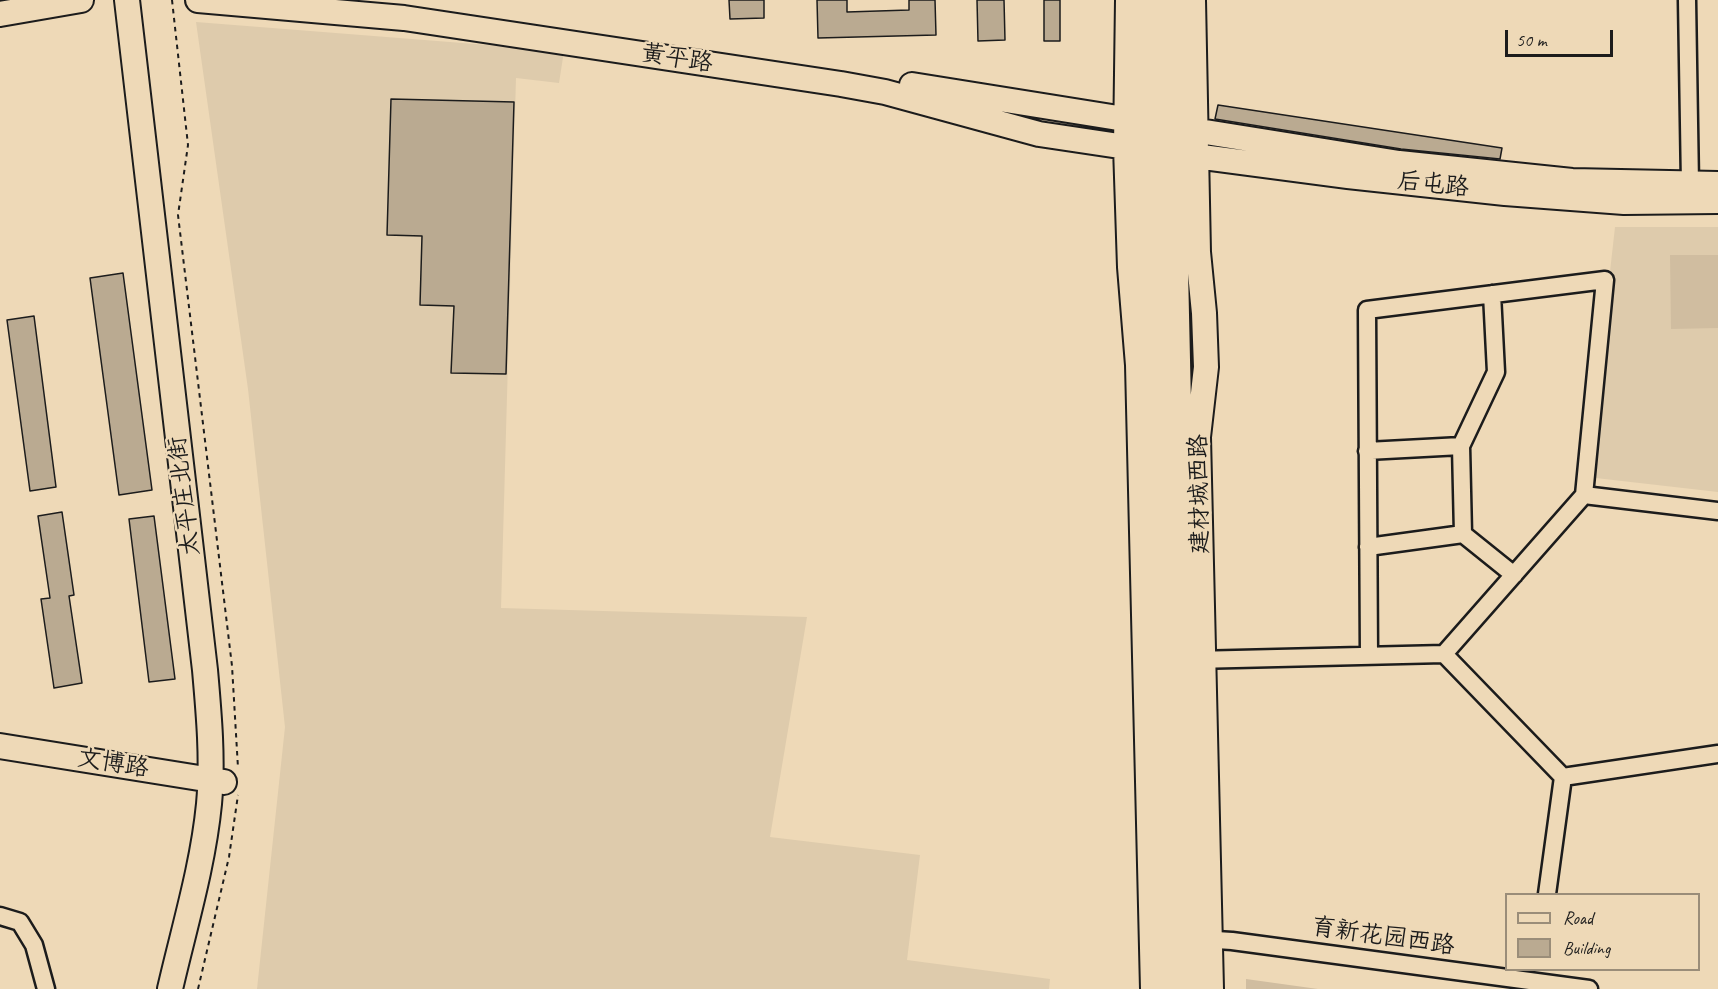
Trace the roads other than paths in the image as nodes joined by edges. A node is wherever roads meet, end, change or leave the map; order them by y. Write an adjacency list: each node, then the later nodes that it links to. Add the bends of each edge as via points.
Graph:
1 (81, 0): 11 (main road)
2 (127, 0): 34 (main road, 太平庄北街)
3 (144, 0): 34 (main road, 太平庄北街, via 220,668 225,729)
4 (198, 0): 10 (main road, 黄平路)
5 (1128, 0): 12 (main road)
6 (1149, 0): 13 (main road, 建材城西路)
7 (1170, 0): 13 (main road, 建材城西路)
8 (1193, 0): 14 (main road, 建材城西路)
9 (1687, 0): 17 (street)
10 (381, 4): 12 (main road, 黄平路); 15 (main road, 黄平路, via 862,88 1038,134)
11 (0, 14)
12 (1126, 120): 13 (main road, 黄平路); 15 (main road)
13 (1161, 125): 14 (main road, 后屯路); 16 (main road, 建材城西路)
14 (1195, 131): 16 (main road, 建材城西路); 17 (main road, 后屯路, via 1366,158 1533,178)
15 (1126, 147): 16 (main road, 黄平路); 42 (main road, via 1138,365)
16 (1173, 153): 19 (main road, 后屯路, via 1505,193 1624,202); 30 (main road, 建材城西路, via 1198,252 1204,313 1206,367 1198,437); 37 (main road, 建材城西路)
17 (1690, 184): 18 (main road, 后屯路)
18 (1718, 184)
19 (1718, 201)
20 (1492, 294): 21 (street, via 1496,372); 22 (street, via 1367,310); 23 (street, via 1605,280)
21 (1461, 446): 22 (street); 25 (street)
22 (1367, 451): 26 (street)
23 (1584, 495): 24 (street); 27 (street)
24 (1718, 510)
25 (1463, 534): 26 (street); 27 (street)
26 (1368, 547): 29 (street)
27 (1514, 575): 28 (street)
28 (1444, 654): 29 (street); 33 (street)
29 (1369, 656): 30 (street)
30 (1194, 660): 37 (main road, 建材城西路)
31 (0, 746): 34 (main road, 文博路)
32 (1718, 754): 33 (street)
33 (1563, 777): 35 (street)
34 (219, 782): 40 (main road, 太平庄北街); 41 (main road, 太平庄北街, via 220,846)
35 (1547, 893)
36 (0, 916): 39 (street, via 20,922 34,945)
37 (1190, 940): 38 (street, 育新花园西路); 43 (main road, 建材城西路); 44 (main road, 建材城西路); 45 (main road, 建材城西路)
38 (1536, 976): 46 (street, 育新花园西路)
39 (45, 989)
40 (170, 989)
41 (186, 989)
42 (1153, 989)
43 (1171, 989)
44 (1192, 989)
45 (1211, 989)
46 (1589, 989)

